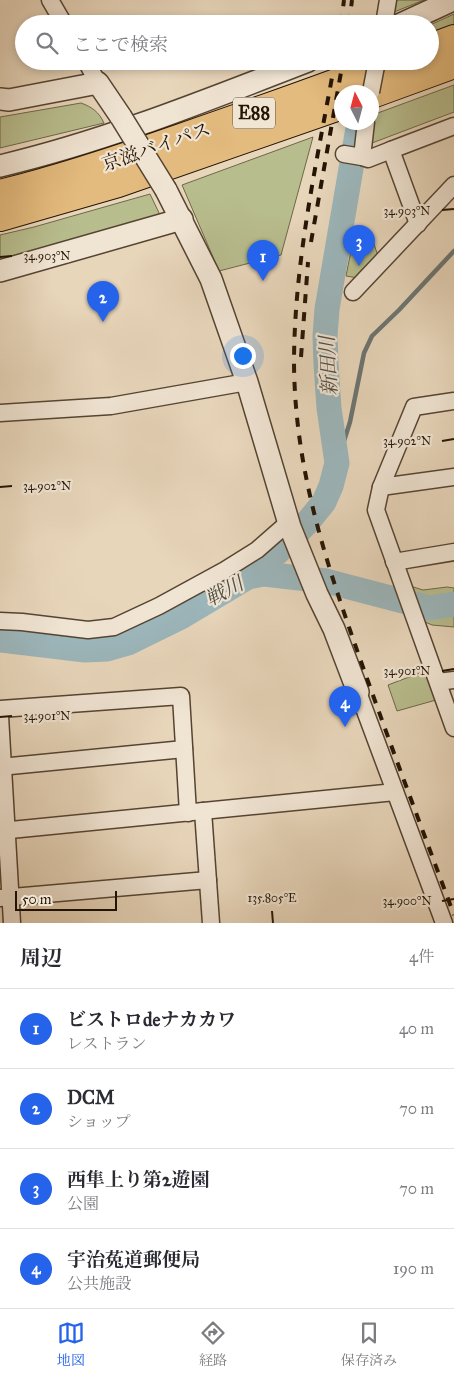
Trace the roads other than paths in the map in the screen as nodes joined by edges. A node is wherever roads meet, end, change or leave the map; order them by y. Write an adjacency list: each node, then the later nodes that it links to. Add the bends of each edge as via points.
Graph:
1 (50, 0): 3 (street)
2 (453, 0): 4 (street)
3 (59, 15)
4 (420, 15)
5 (454, 40): 6 (highway)
6 (439, 45)
7 (454, 64): 8 (highway)
8 (439, 69)
9 (91, 70): 14 (street)
10 (284, 70): 22 (street, via 114,134)
11 (370, 70): 24 (highway, 京滋バイパス / E88, via 112,162)
12 (375, 70): 15 (street, bridge)
13 (437, 70): 16 (highway)
14 (98, 83): 17 (street); 26 (street, bridge)
15 (372, 85)
16 (379, 90)
17 (0, 99)
18 (334, 108): 25 (highway, 京滋バイパス / E88, via 128,180)
19 (454, 126): 21 (street)
20 (363, 130): 21 (street, via 355,156 368,159)
21 (391, 150): 27 (street)
22 (0, 166)
23 (454, 186): 27 (street)
24 (0, 194)
25 (0, 217)
26 (182, 219): 28 (street); 30 (street, via 211,279)
27 (418, 224): 29 (street)
28 (0, 271)
29 (353, 292)
30 (247, 382): 32 (street, via 111,406); 35 (street)
31 (454, 401): 34 (street, via 414,407)
32 (0, 413)
33 (454, 477): 34 (street)
34 (381, 487): 37 (street, via 376,510)
35 (292, 530): 38 (street, via 159,606 114,627 88,630); 41 (street)
36 (454, 552): 37 (street)
37 (394, 562): 40 (street)
38 (0, 621)
39 (454, 680): 40 (street)
40 (438, 682): 44 (street)
41 (358, 692): 47 (street)
42 (0, 709): 45 (street, via 181,696)
43 (0, 716): 46 (street)
44 (454, 728)
45 (184, 749): 46 (street); 48 (street)
46 (2, 767): 49 (street)
47 (395, 792): 48 (street); 54 (street)
48 (195, 812): 49 (street); 50 (street)
49 (3, 831): 51 (street)
50 (208, 880): 51 (street); 53 (street)
51 (5, 897): 52 (street)
52 (12, 923)
53 (211, 923)
54 (444, 923)

